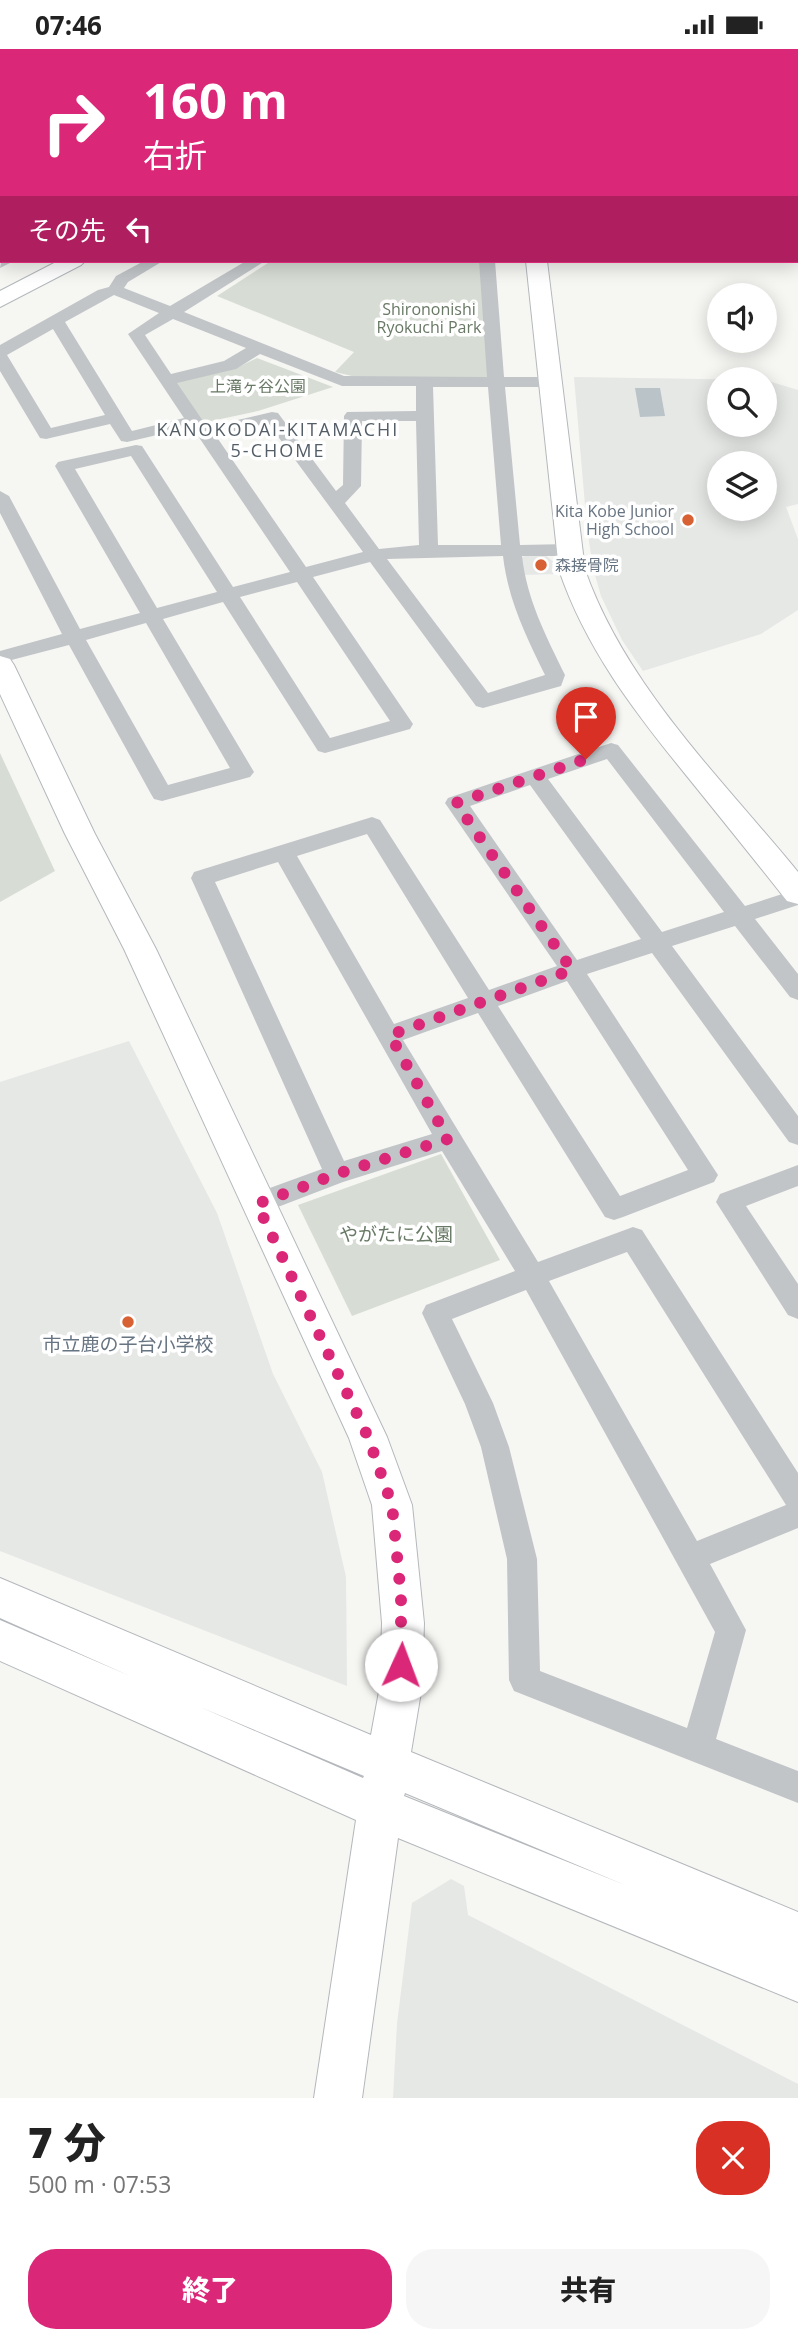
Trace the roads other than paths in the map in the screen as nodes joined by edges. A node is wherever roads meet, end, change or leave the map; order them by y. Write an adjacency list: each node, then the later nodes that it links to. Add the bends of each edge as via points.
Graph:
1 (70, 263): 7 (street)
2 (151, 263): 6 (street, via 122,279)
3 (254, 263): 8 (street)
4 (487, 263): 13 (street)
5 (536, 263): 15 (street)
6 (115, 290): 8 (street); 9 (street)
7 (1, 298)
8 (173, 312): 10 (street); 12 (street, via 136,334)
9 (56, 321): 11 (street); 17 (street)
10 (259, 347): 12 (street, via 230,365); 14 (street, via 342,381)
11 (0, 354): 17 (street, via 46,434)
12 (167, 380): 17 (street, via 194,421 127,437)
13 (497, 382): 14 (street); 15 (street); 20 (street)
14 (424, 383): 16 (street)
15 (551, 383): 22 (street)
16 (424, 416): 19 (street, via 353,416 352,486); 21 (street)
17 (115, 418)
18 (0, 496): 27 (street)
19 (335, 502): 23 (street); 24 (street, via 272,417 205,433)
20 (512, 549): 21 (street); 22 (street); 23 (street, via 526,614 554,681 483,701)
21 (429, 550): 23 (street)
22 (570, 550): 32 (street, via 582,604 599,640 644,704)
23 (373, 555): 24 (street)
24 (300, 576): 25 (street); 25 (street, via 403,724 324,746)
25 (226, 595): 26 (street); 26 (street, via 136,450 64,466)
26 (151, 615): 27 (street); 27 (street, via 243,772 162,794)
27 (73, 635): 28 (street)
28 (0, 657)
29 (0, 665): 43 (street, via 140,949)
30 (534, 776): 33 (street, via 611,750); 34 (street); 35 (street, via 456,803)
31 (284, 851): 37 (street, via 372,825); 38 (street); 41 (street, via 201,878)
32 (798, 895): 33 (street)
33 (737, 915): 34 (street); 36 (street)
34 (658, 943): 35 (street); 39 (street)
35 (572, 970): 37 (street); 37 (street, via 705,1175 614,1209)
36 (798, 992)
37 (483, 1002): 38 (street)
38 (390, 1035): 40 (street)
39 (798, 1136)
40 (448, 1139): 41 (street); 44 (street)
41 (337, 1174): 43 (street)
42 (798, 1175): 45 (street, via 729,1202)
43 (257, 1204): 52 (street, via 368,1437 392,1505 403,1623 401,1686)
44 (533, 1277): 46 (street, via 633,1238); 48 (street); 51 (street, via 436,1314 495,1447 522,1559 525,1680)
45 (798, 1307)
46 (798, 1499)
47 (798, 1514): 48 (street)
48 (691, 1557): 51 (street, via 731,1630)
49 (0, 1598): 52 (street)
50 (0, 1640): 52 (street)
51 (698, 1746): 53 (street)
52 (384, 1786): 54 (street); 55 (street); 56 (street)
53 (798, 1787)
54 (798, 1935)
55 (798, 1979)
56 (338, 2098)

